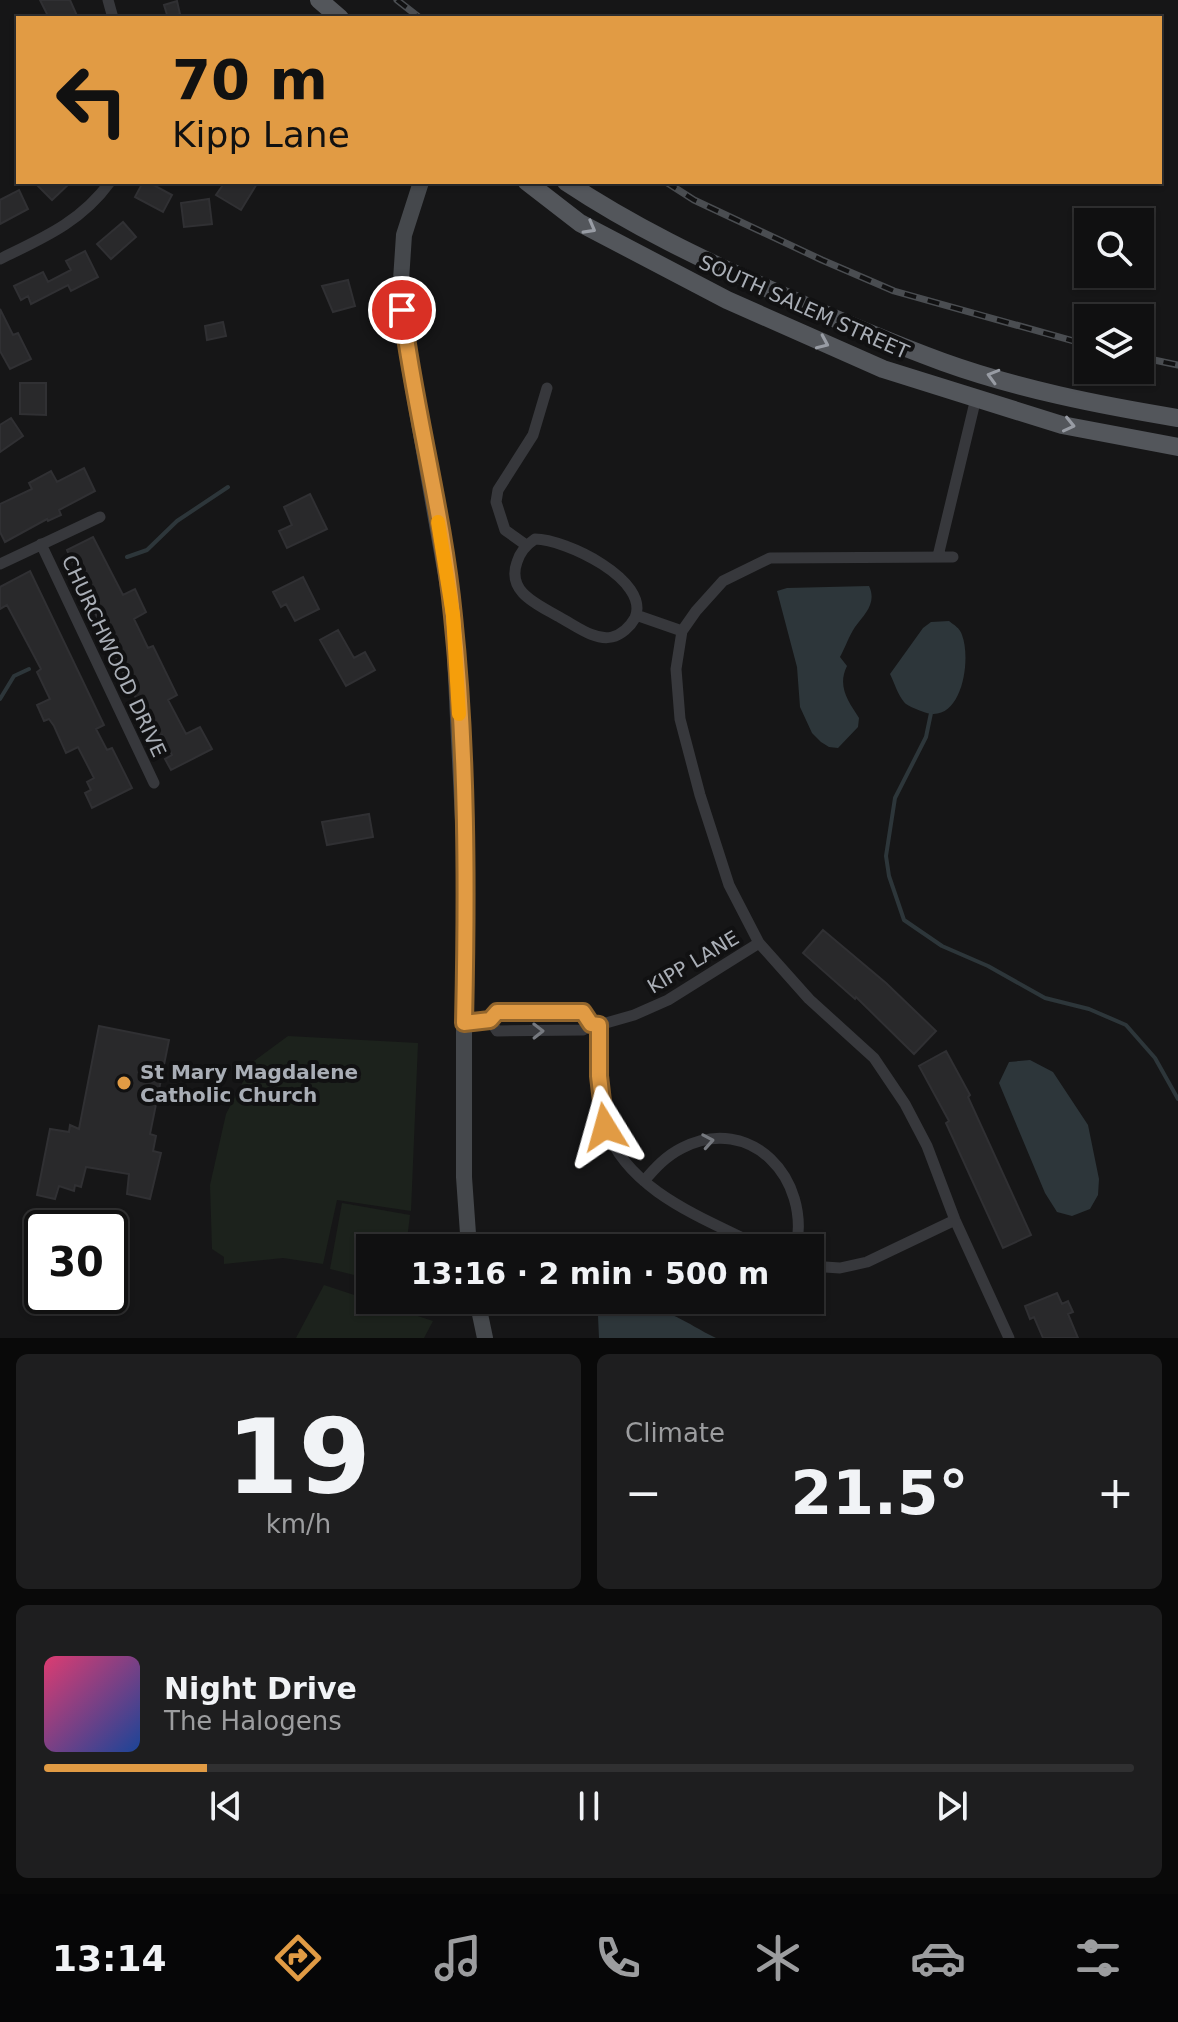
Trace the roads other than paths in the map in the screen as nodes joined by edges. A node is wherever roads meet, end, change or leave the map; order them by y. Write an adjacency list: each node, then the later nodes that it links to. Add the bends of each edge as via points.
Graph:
1 (319, 0): 2 (main road)
2 (338, 16)
3 (108, 184): 7 (street, via 62,229)
4 (420, 184): 23 (street, via 404,235 400,295 453,615 464,842)
5 (530, 184): 9 (main road, SOUTH SALEM STREET, one-way to 9, via 580,223 727,300 883,369)
6 (569, 184): 10 (main road, SOUTH SALEM STREET, one-way to 6, via 1057,395 944,362 708,263)
7 (0, 259)
8 (547, 388): 14 (street, via 533,435 498,490 496,502 505,530)
9 (976, 398): 11 (main road, SOUTH SALEM STREET, one-way to 11, via 1062,425); 15 (street)
10 (1178, 418)
11 (1178, 447)
12 (100, 517): 13 (street)
13 (41, 544): 17 (street); 20 (street, CHURCHWOOD DRIVE)
14 (526, 545): 18 (street, via 549,539 601,565 631,588 638,601); 18 (street, via 517,560 514,583 528,598 607,639 631,625)
15 (938, 556): 16 (street); 19 (street, via 770,558 723,581)
16 (953, 557)
17 (0, 564)
18 (636, 615): 19 (street)
19 (682, 631): 21 (street, via 676,669 680,719 720,861)
20 (154, 783)
21 (759, 943): 24 (street, KIPP LANE, via 668,1000); 26 (street, via 809,999 874,1058 927,1146)
22 (490, 1020): 23 (street); 24 (street, KIPP LANE, one-way to 24, via 497,1031 583,1030); 24 (street, via 497,1012 583,1012)
23 (464, 1023): 27 (street)
24 (595, 1024): 25 (street, via 605,1127 618,1155)
25 (644, 1181): 28 (street); 29 (street, one-way to 29, via 661,1161 698,1141 726,1138 751,1145 776,1163 791,1183 799,1211)
26 (955, 1220): 30 (street, via 867,1262); 33 (street)
27 (468, 1234)
28 (736, 1234)
29 (797, 1234)
30 (824, 1267)
31 (480, 1314): 32 (street)
32 (485, 1338)
33 (1009, 1338)

